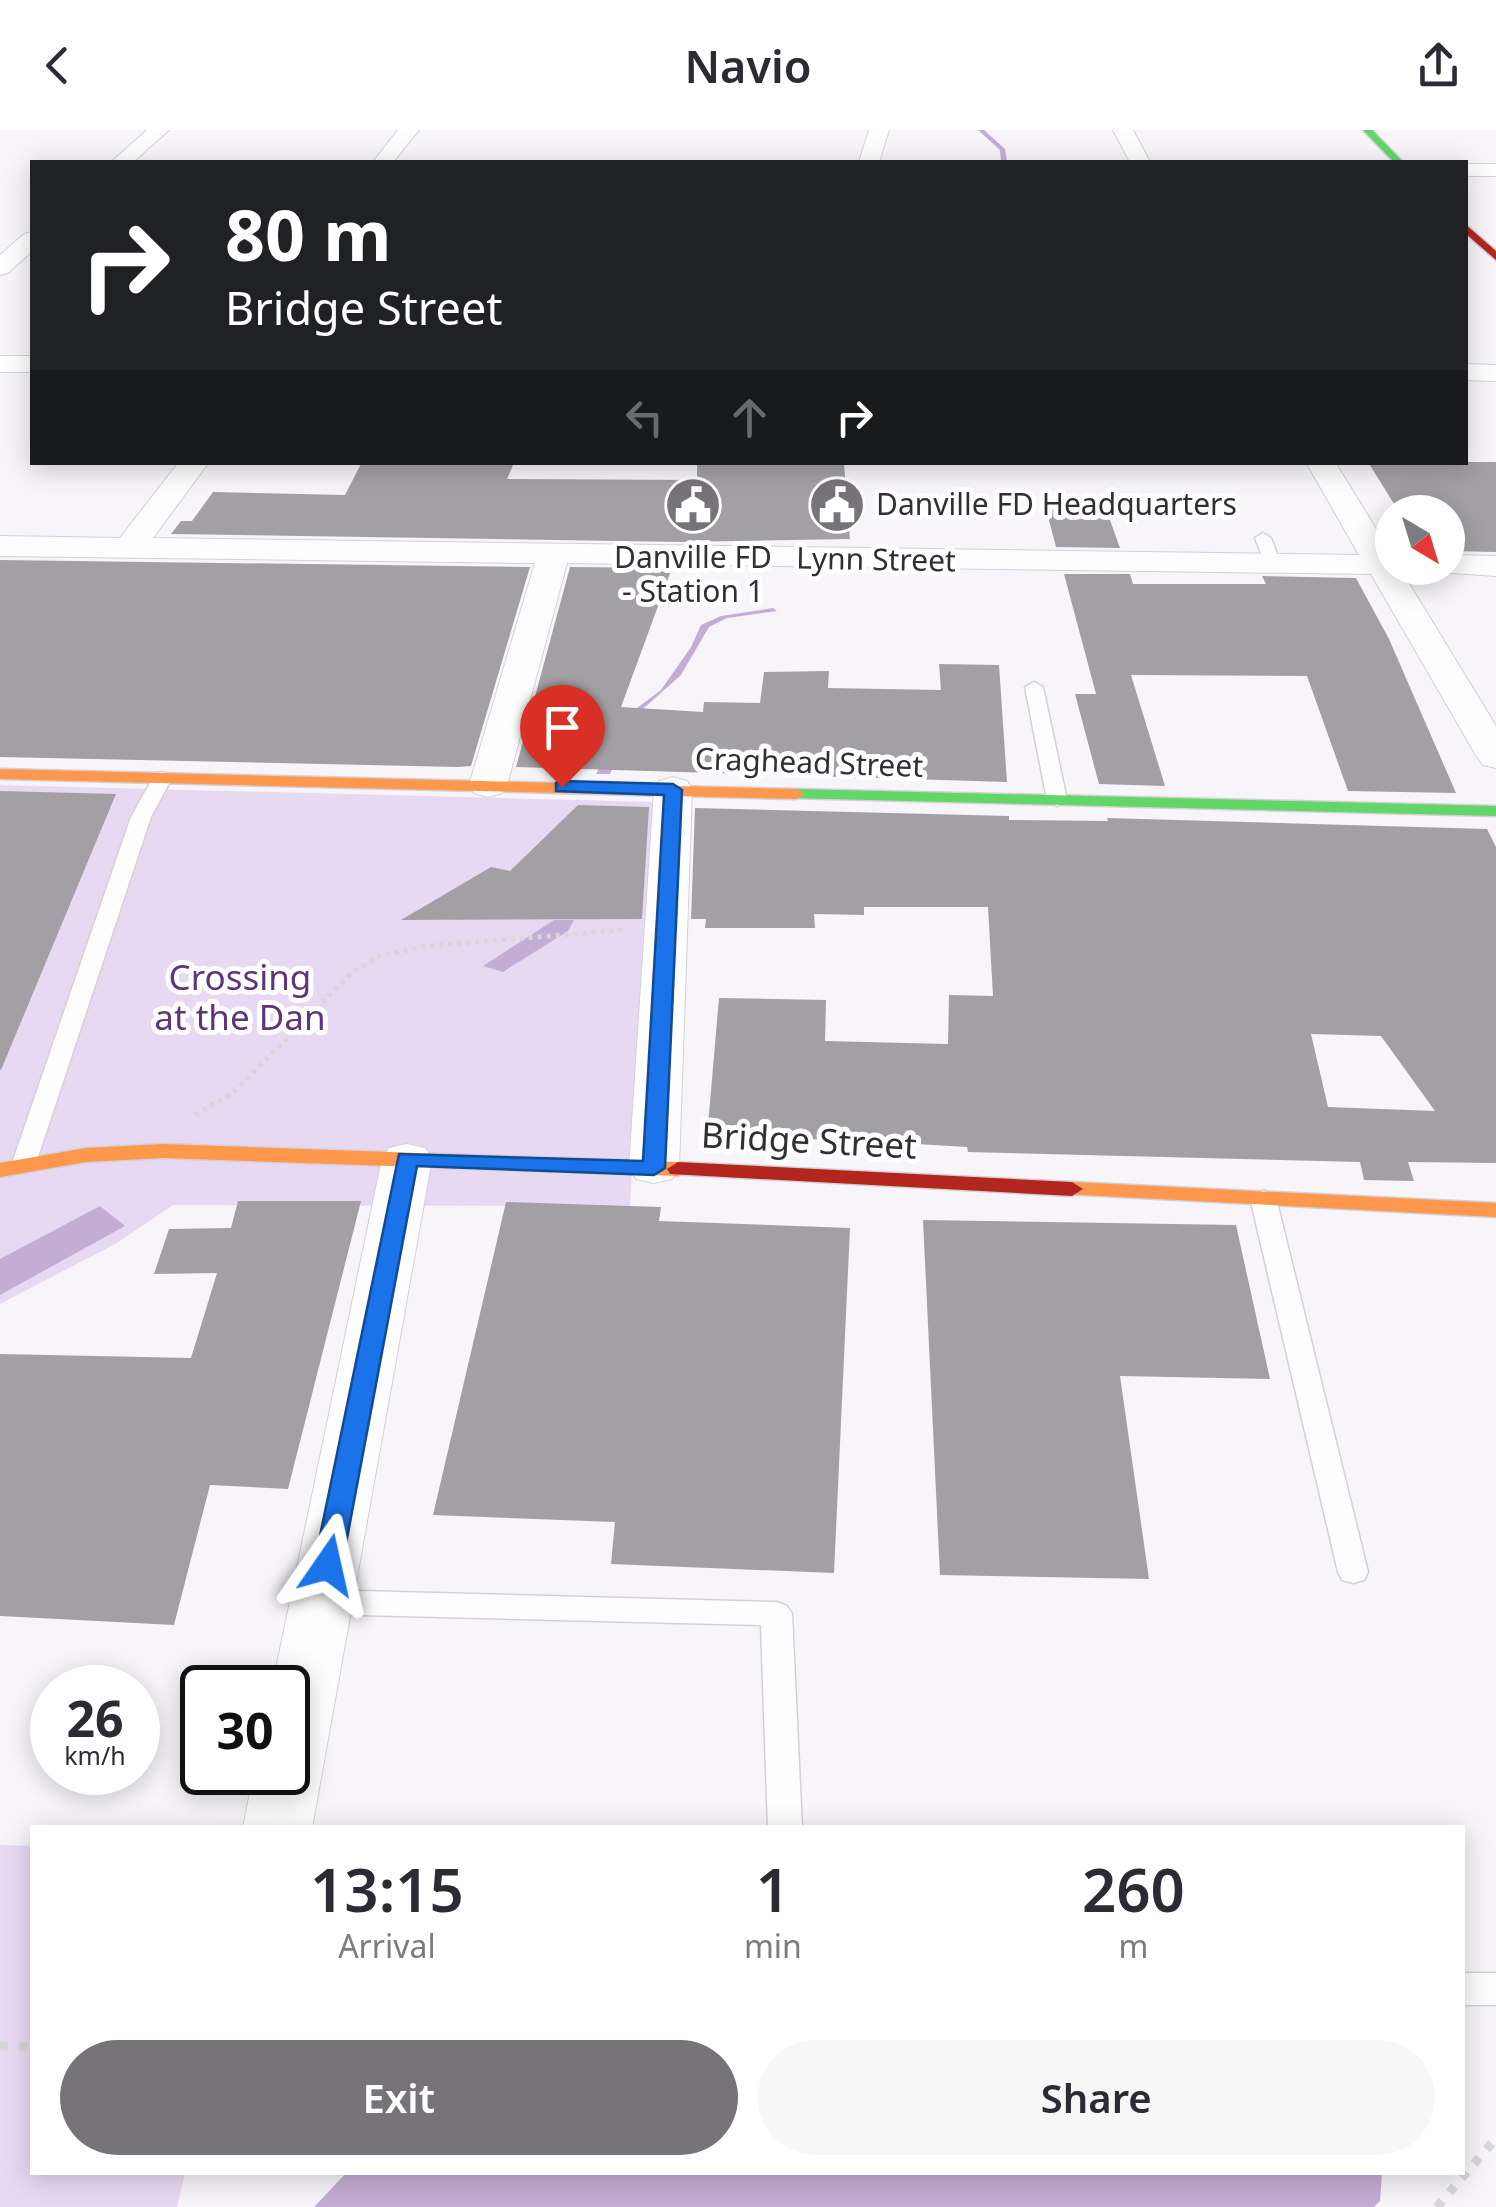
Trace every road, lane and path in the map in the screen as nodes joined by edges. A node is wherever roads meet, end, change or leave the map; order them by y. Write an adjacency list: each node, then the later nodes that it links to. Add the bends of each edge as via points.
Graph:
1 (159, 130): 6 (street)
2 (409, 130): 7 (street)
3 (879, 130): 8 (street)
4 (1123, 130): 9 (street)
5 (1366, 130): 10 (street)
6 (124, 160)
7 (386, 160)
8 (870, 160)
9 (1139, 160)
10 (1397, 160)
11 (1468, 170): 12 (street)
12 (1496, 170)
13 (1470, 218): 15 (street)
14 (27, 230): 16 (street)
15 (1496, 257)
16 (0, 268)
17 (0, 364): 18 (street)
18 (30, 364)
19 (1468, 372): 20 (street)
20 (1496, 373)
21 (193, 465): 25 (street)
22 (1322, 465): 23 (street)
23 (1375, 544)
24 (0, 546): 25 (street, Lynn Street)
25 (130, 548): 26 (street, Lynn Street)
26 (553, 556): 27 (street, Lynn Street, via 1268,551); 35 (street)
27 (1375, 563)
28 (1465, 565): 29 (street)
29 (1496, 566)
30 (1400, 585): 32 (street)
31 (1034, 686): 37 (lane)
32 (1496, 757)
33 (0, 774): 34 (street, Craghead Street)
34 (162, 778): 35 (street, Craghead Street); 42 (lane, via 141,817)
35 (488, 785): 36 (street, Craghead Street)
36 (673, 790): 37 (street, Craghead Street); 43 (street)
37 (1056, 800): 38 (street, Craghead Street)
38 (1496, 811)
39 (626, 929): 40 (path, via 405,949 363,964)
40 (220, 1102)
41 (407, 1158): 42 (street, Bridge Street, via 162,1151); 43 (street, Bridge Street); 47 (street)
42 (12, 1168)
43 (654, 1168): 44 (street, Bridge Street)
44 (1263, 1198): 45 (street, Bridge Street); 46 (lane)
45 (1496, 1210)
46 (1353, 1572)
47 (321, 1602): 48 (street); 49 (lane, via 776,1614)
48 (278, 1825)
49 (784, 1825)
50 (1465, 1989): 51 (lane)
51 (1496, 1989)
52 (0, 2046): 53 (path)
53 (30, 2047)
54 (1492, 2143): 55 (path)
55 (1465, 2174)
56 (1464, 2175): 57 (path)
57 (1437, 2207)

